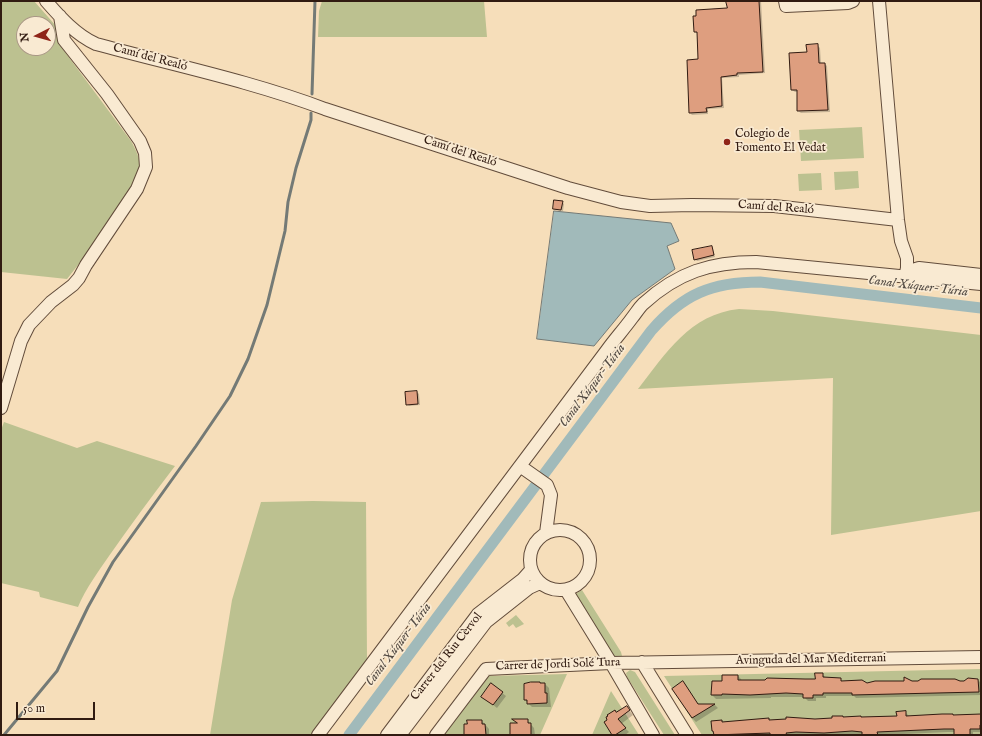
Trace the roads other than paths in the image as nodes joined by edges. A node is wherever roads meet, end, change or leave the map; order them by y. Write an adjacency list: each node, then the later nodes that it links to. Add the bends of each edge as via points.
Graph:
1 (46, 1): 6 (street, Camí del Realó)
2 (785, 1): 5 (street, via 786,6)
3 (853, 1): 5 (street)
4 (879, 1): 7 (street)
5 (835, 2)
6 (60, 16): 7 (street, Camí del Realó, via 96,44 296,98 568,188 620,202 650,206 774,206); 13 (street, via 64,40 140,141 145,153 146,167 137,189 79,278 29,325 21,341)
7 (898, 220): 8 (street)
8 (907, 258): 9 (street, via 909,263); 11 (street)
9 (919, 268): 10 (street); 11 (street, via 909,271)
10 (981, 275)
11 (905, 277): 12 (street); 14 (street, via 756,262 732,262 690,273 664,287 643,304)
12 (981, 284)
13 (1, 408)
14 (524, 468): 15 (street, via 547,485 551,495); 22 (street)
15 (546, 533): 16 (street, via 532,549); 18 (street, via 556,530 576,534 584,541 588,550 588,570 576,586)
16 (532, 570): 17 (street); 23 (street, Carrer del Riu Cèrvol, via 523,580 478,614)
17 (540, 583): 18 (street, via 552,589); 24 (street, Carrer del Riu Cèrvol, via 529,588 486,622)
18 (566, 590): 21 (street)
19 (981, 657): 20 (street, Avinguda del Mar Mediterrani)
20 (642, 662): 21 (street, Carrer de Jordi Solé Tura); 27 (street)
21 (612, 663): 25 (street, Carrer de Jordi Solé Tura, via 486,668); 26 (street)
22 (318, 735)
23 (387, 735)
24 (400, 735)
25 (436, 735)
26 (653, 735)
27 (687, 735)

